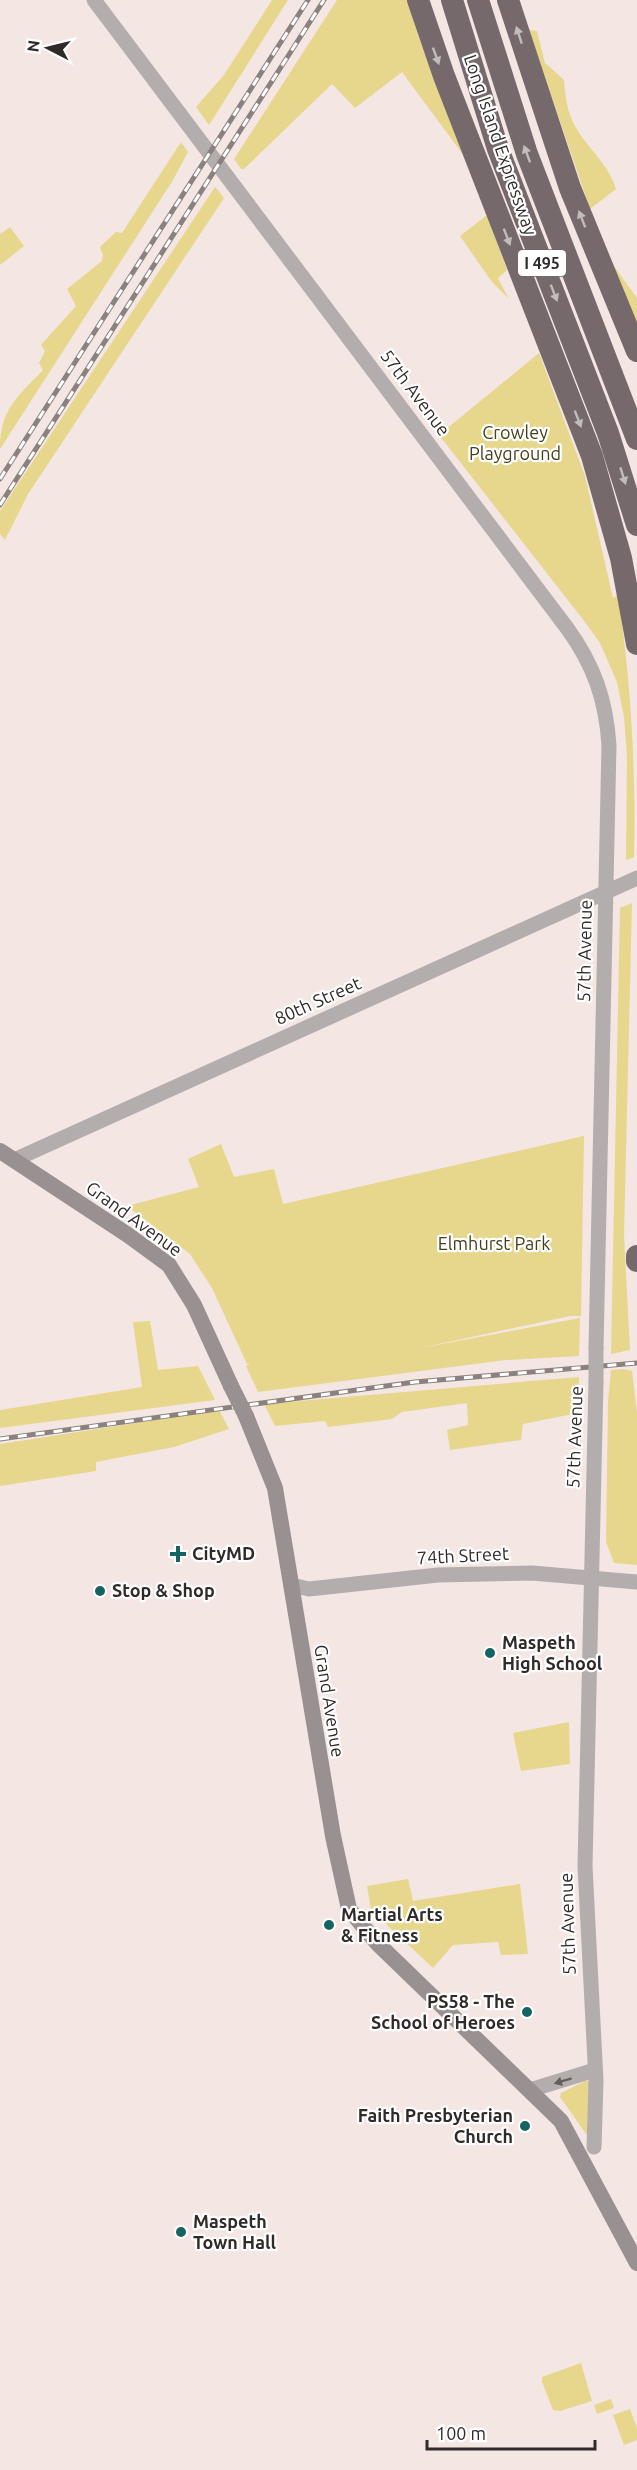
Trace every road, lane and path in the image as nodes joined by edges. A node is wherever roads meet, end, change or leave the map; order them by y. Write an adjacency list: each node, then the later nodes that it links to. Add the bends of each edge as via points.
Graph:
1 (94, 0): 13 (street, 57th Avenue, via 583,649 604,699 608,727)
2 (418, 0): 11 (highway, one-way to 11, via 440,67 592,456 619,550)
3 (452, 0): 10 (highway, Long Island Expressway / I 495, one-way to 10, via 498,149 608,433)
4 (478, 0): 6 (highway, Long Island Expressway / I 495, one-way to 4, via 527,154)
5 (508, 0): 7 (highway, one-way to 5, via 570,188)
6 (594, 326): 8 (highway); 9 (highway, Long Island Expressway / I 495)
7 (637, 351)
8 (637, 400)
9 (637, 439)
10 (637, 525)
11 (637, 644)
12 (637, 878): 13 (street, 80th Street)
13 (605, 892): 14 (street, 80th Street); 17 (street, 57th Avenue, bridge)
14 (7, 1156): 19 (main road, Grand Avenue, bridge, via 169,1265 194,1305 246,1416 274,1488)
15 (637, 1256): 16 (highway)
16 (637, 1261)
17 (591, 1577): 18 (street, 74th Street); 19 (street, 74th Street, via 532,1573 438,1575 309,1589); 20 (street, 57th Avenue, via 585,1866)
18 (637, 1582)
19 (291, 1586): 21 (main road, Grand Avenue, via 349,1910 377,1943)
20 (596, 2070): 21 (street, one-way to 21); 22 (street, 57th Avenue)
21 (530, 2090): 23 (main road, Grand Avenue, via 561,2121)
22 (594, 2147)
23 (637, 2264)

